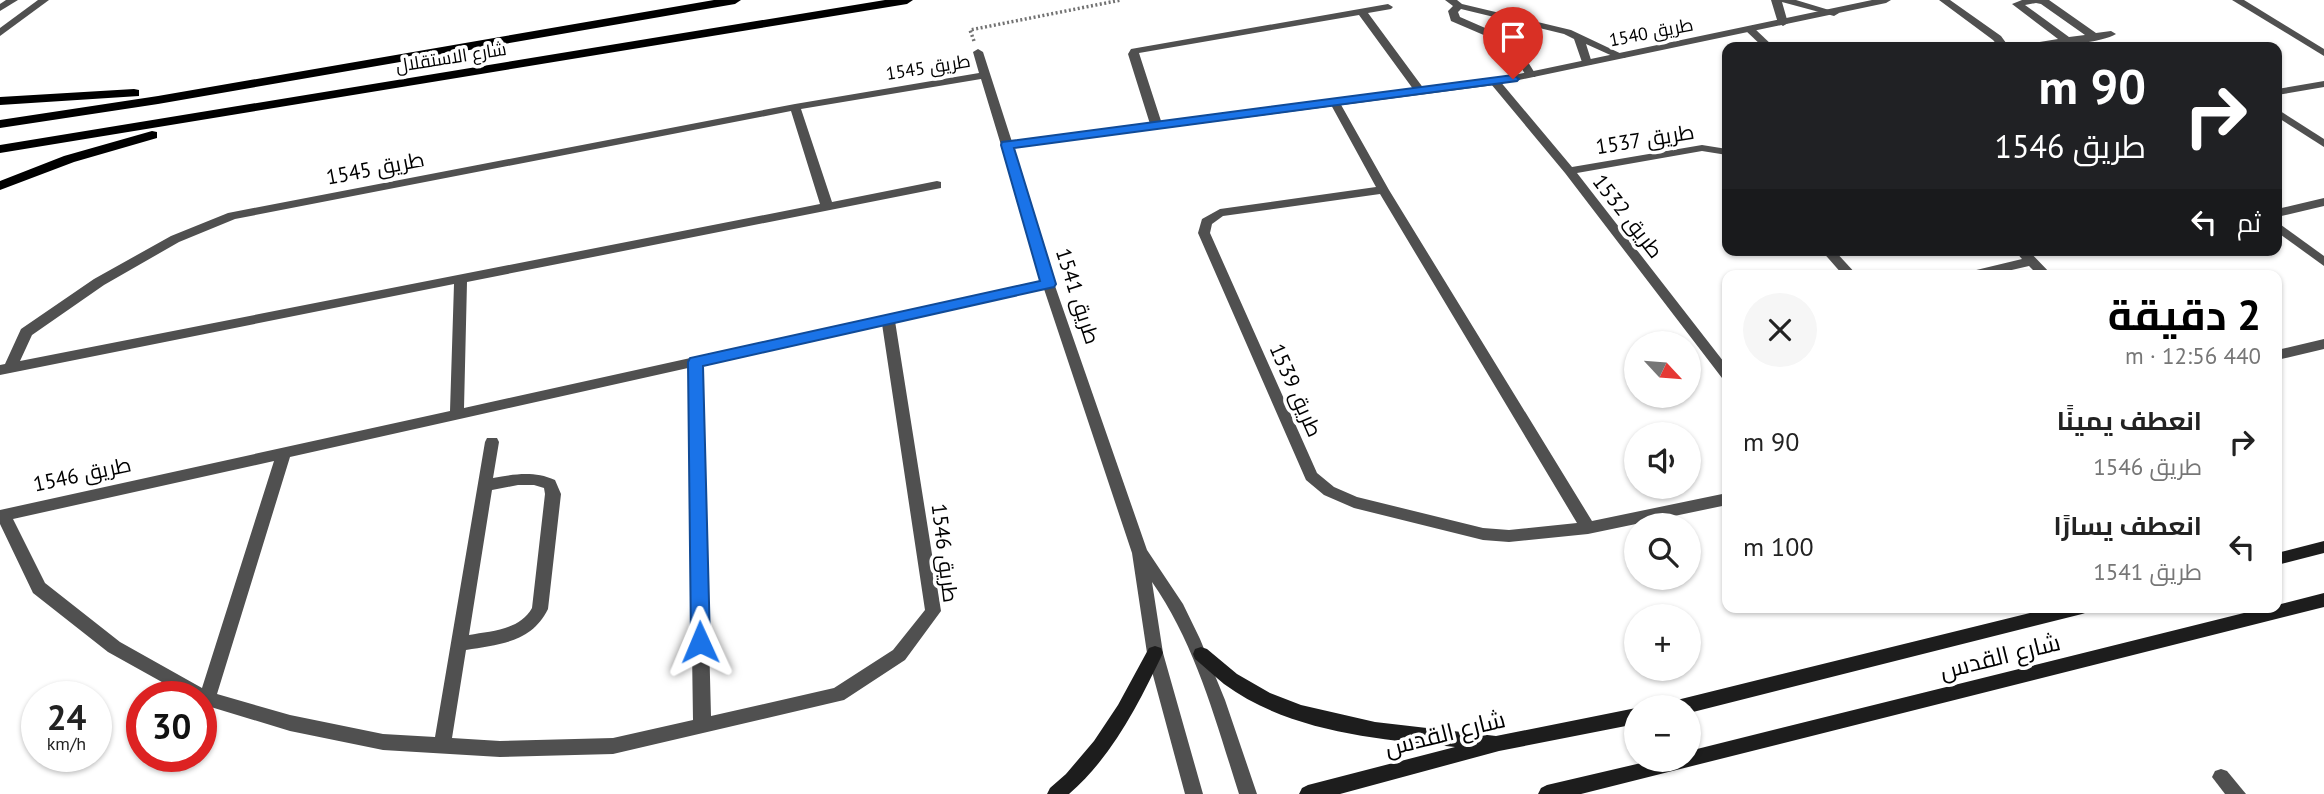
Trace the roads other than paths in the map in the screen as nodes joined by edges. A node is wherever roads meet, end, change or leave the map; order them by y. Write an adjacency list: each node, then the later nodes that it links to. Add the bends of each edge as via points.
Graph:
1 (13, 0): 12 (street)
2 (44, 0): 17 (street)
3 (735, 0): 35 (main road, شارع الاستقلال)
4 (907, 0): 39 (main road, شارع الاستقلال)
5 (1776, 0): 15 (street)
6 (1786, 0): 14 (street)
7 (1886, 0): 14 (street, طريق 1540)
8 (1944, 0): 23 (street)
9 (2237, 0): 26 (street)
10 (1454, 3): 20 (street); 30 (street, via 1455,19 1511,43)
11 (1388, 7): 13 (street)
12 (0, 8)
13 (1361, 11): 33 (street); 42 (street, via 1135,51)
14 (1834, 13): 15 (street, طريق 1540)
15 (1783, 23): 16 (street, طريق 1540)
16 (1750, 30): 22 (street); 27 (street, طريق 1540)
17 (0, 33)
18 (2111, 34): 19 (street)
19 (2095, 37): 21 (street); 21 (street, via 2044,1 2017,4)
20 (1579, 39): 27 (street); 28 (street)
21 (2067, 41): 24 (street)
22 (1763, 42)
23 (2000, 42)
24 (2060, 42)
25 (978, 52): 29 (street, طريق 1541)
26 (2324, 53)
27 (1621, 56): 28 (street, طريق 1540)
28 (1587, 63): 30 (street, طريق 1540)
29 (984, 75): 38 (street, طريق 1545); 44 (street, طريق 1541)
30 (1531, 75): 31 (street, طريق 1540)
31 (1495, 82): 33 (street, طريق 1540); 47 (street, طريق 1532)
32 (2324, 84): 34 (street)
33 (1420, 91): 37 (street, طريق 1540)
34 (2282, 91)
35 (158, 100): 36 (main road, via 135,93); 41 (main road, شارع الاستقلال)
36 (0, 101)
37 (1335, 103): 42 (street, طريق 1540); 50 (street)
38 (795, 107): 52 (street); 68 (street, طريق 1545, via 232,216 175,239 99,282 26,332)
39 (229, 111): 45 (main road, شارع الاستقلال); 49 (main road, via 69,159)
40 (2282, 115): 43 (street)
41 (0, 124)
42 (1156, 124): 44 (street, طريق 1540)
43 (2324, 144)
44 (1007, 145): 63 (street, طريق 1541)
45 (0, 149)
46 (1722, 151): 47 (street, طريق 1537, via 1702,148)
47 (1569, 171): 69 (street, طريق 1532)
48 (937, 184): 52 (street, طريق 1545)
49 (0, 186)
50 (1383, 190): 76 (street); 76 (street, طريق 1539, via 1220,213 1206,222 1204,233 1311,476 1329,491 1354,502 1483,534)
51 (2324, 202): 53 (street)
52 (827, 206): 62 (street, طريق 1545)
53 (2282, 212)
54 (2282, 230): 58 (street)
55 (1833, 256): 59 (street)
56 (2026, 256): 57 (street)
57 (2031, 261): 60 (street); 61 (street)
58 (2324, 262)
59 (1846, 270)
60 (1993, 270)
61 (2041, 270)
62 (461, 278): 68 (street, طريق 1545); 70 (street)
63 (1048, 284): 64 (street, طريق 1546); 78 (street, طريق 1541)
64 (888, 319): 67 (street, طريق 1546); 92 (street, طريق 1546, via 933,611 899,655 838,695)
65 (2324, 344): 66 (street)
66 (2282, 354)
67 (695, 362): 70 (street, طريق 1546); 92 (street)
68 (5, 368)
69 (1722, 369)
70 (457, 413): 72 (street, طريق 1546)
71 (492, 442): 73 (street)
72 (284, 453): 75 (street, طريق 1546); 88 (street)
73 (485, 486): 84 (street); 84 (street, via 528,479 550,484 553,494 540,609 532,623 517,632)
74 (1722, 500): 76 (street, طريق 1539)
75 (2, 515): 87 (street, طريق 1546, via 39,588 114,647)
76 (1588, 528)
77 (2324, 547): 79 (main road)
78 (1140, 553): 85 (street, طريق 1541); 86 (street, طريق 1541, via 1172,597)
79 (2282, 558)
80 (2324, 600): 81 (main road, شارع القدس)
81 (2282, 610)
82 (2058, 613): 90 (main road, شارع القدس)
83 (2272, 613): 95 (main road, شارع القدس)
84 (459, 644): 94 (street)
85 (1155, 653): 98 (main road, via 1093,757); 99 (street, طريق 1541)
86 (1201, 654): 93 (main road, via 1219,673 1251,692 1324,720 1363,729); 100 (street, طريق 1541)
87 (175, 681)
88 (213, 681)
89 (217, 702): 94 (street, طريق 1546, via 303,726 383,742)
90 (1701, 702)
91 (1624, 718): 93 (main road, شارع القدس)
92 (702, 725): 94 (street, طريق 1546, via 613,746)
93 (1499, 743): 101 (main road, شارع القدس)
94 (442, 747)
95 (1701, 756)
96 (1635, 772): 102 (main road, شارع القدس)
97 (2221, 777): 103 (street)
98 (1056, 794)
99 (1194, 794)
100 (1248, 794)
101 (1308, 794)
102 (1547, 794)
103 (2237, 794)

